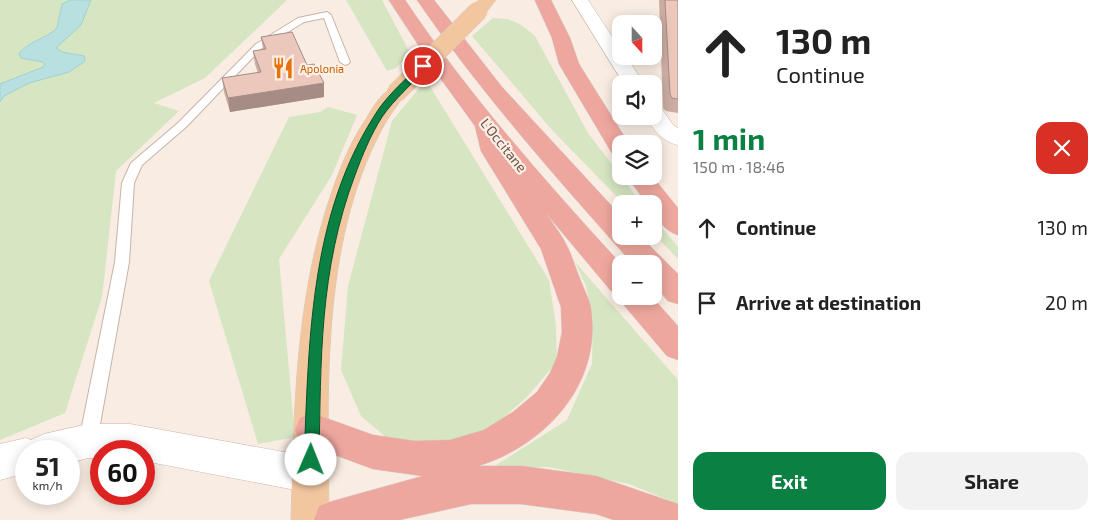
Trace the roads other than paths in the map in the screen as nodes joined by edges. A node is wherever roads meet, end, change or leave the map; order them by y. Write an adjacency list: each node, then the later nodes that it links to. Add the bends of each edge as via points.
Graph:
1 (397, 0): 8 (highway, L'Occitane)
2 (425, 0): 13 (highway, L'Occitane, via 495,91)
3 (543, 0): 10 (highway, via 569,64)
4 (580, 0): 7 (street)
5 (484, 4): 22 (main road, bridge, via 396,93 373,125 340,200 324,264 316,324)
6 (345, 62): 23 (lane, via 328,15 301,20 259,46 182,125 137,163 128,183 122,262)
7 (628, 75)
8 (486, 124): 17 (highway, L'Occitane); 22 (highway, via 492,151 554,248 576,307 573,357 563,382 549,403 525,424 492,445 450,458 415,459 373,452)
9 (662, 125): 11 (street)
10 (612, 135)
11 (678, 138)
12 (646, 185): 14 (highway)
13 (612, 223)
14 (678, 226)
15 (632, 245): 16 (highway)
16 (642, 255)
17 (612, 273)
18 (662, 276): 19 (highway)
19 (678, 293)
20 (641, 305): 21 (highway)
21 (678, 348)
22 (312, 430): 27 (main road)
23 (88, 440): 24 (street); 27 (street, via 130,442)
24 (80, 442)
25 (15, 459): 26 (street)
26 (0, 462)
27 (311, 475): 28 (main road)
28 (310, 520)
29 (333, 520): 30 (highway, via 471,485 521,485 596,495)
30 (669, 520)

